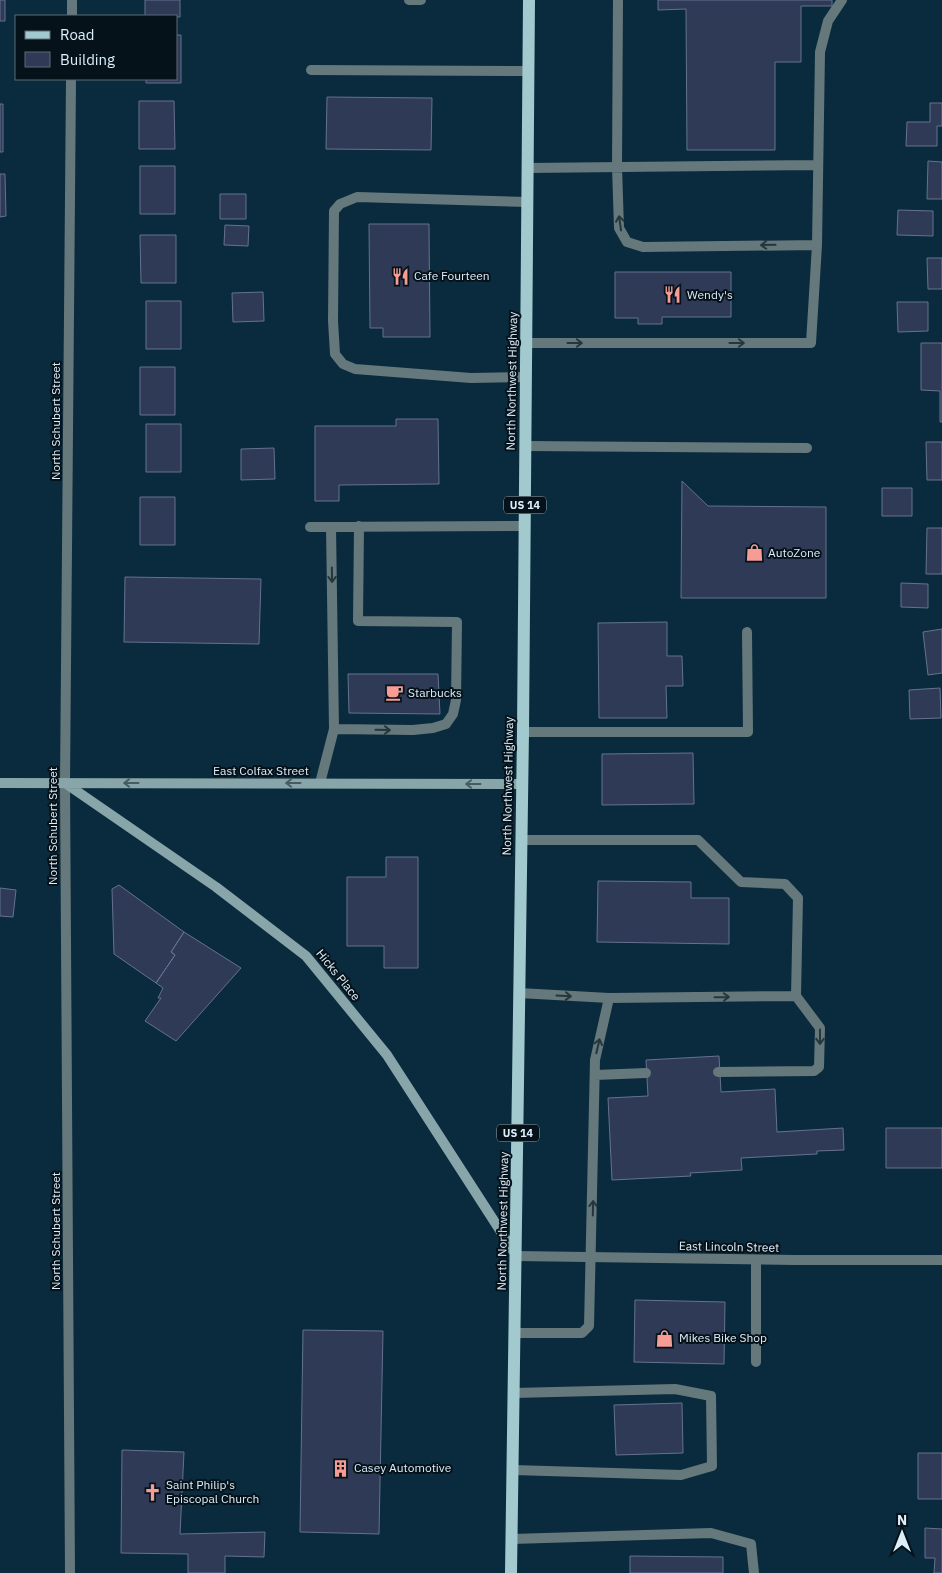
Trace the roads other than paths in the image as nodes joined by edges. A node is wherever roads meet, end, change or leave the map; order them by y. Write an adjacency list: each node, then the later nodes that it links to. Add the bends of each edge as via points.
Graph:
1 (72, 0): 7 (street)
2 (409, 0): 3 (street)
3 (421, 0)
4 (529, 0): 9 (main road, North Northwest Highway / US 14)
5 (618, 0): 12 (street)
6 (842, 0): 11 (street, via 828,21 820,52)
7 (72, 15)
8 (311, 70): 9 (street)
9 (529, 71): 13 (main road, North Northwest Highway / US 14)
10 (71, 80): 28 (street, North Schubert Street)
11 (818, 165): 12 (street); 15 (street)
12 (616, 167): 13 (street); 15 (street, one-way to 12, via 643,247 627,242 619,228)
13 (528, 168): 14 (main road, North Northwest Highway / US 14)
14 (528, 202): 16 (main road, North Northwest Highway / US 14); 17 (street, via 357,197 340,204 334,211 335,354 344,364 355,369 471,378)
15 (817, 245): 16 (street, one-way to 15, via 811,342)
16 (526, 342): 17 (main road, North Northwest Highway / US 14)
17 (526, 377): 18 (main road, North Northwest Highway / US 14)
18 (525, 446): 19 (street); 21 (main road, North Northwest Highway / US 14)
19 (808, 448)
20 (359, 526): 21 (street); 23 (street); 25 (street, one-way to 20, via 433,728 446,724 453,714 456,700 457,622 358,621)
21 (524, 526): 26 (main road, North Northwest Highway / US 14)
22 (310, 527): 23 (street)
23 (331, 527): 25 (street, one-way to 25)
24 (747, 632): 26 (street, via 748,732)
25 (334, 729): 29 (street)
26 (523, 732): 30 (main road, North Northwest Highway / US 14)
27 (0, 783): 28 (street, East Colfax Street)
28 (65, 783): 29 (street, East Colfax Street, one-way to 28); 38 (street, Hicks Place, via 216,887 306,956 387,1055); 47 (street, North Schubert Street)
29 (320, 783): 30 (street, East Colfax Street, one-way to 29)
30 (522, 784): 31 (main road, North Northwest Highway / US 14)
31 (521, 840): 32 (main road, North Northwest Highway / US 14); 33 (street, via 698,840 741,882 785,884 798,898)
32 (519, 994): 34 (street, one-way to 34); 38 (main road, North Northwest Highway / US 14)
33 (796, 996): 34 (street, one-way to 33); 35 (street, one-way to 35, via 820,1028 819,1067 814,1071)
34 (609, 998): 37 (street, one-way to 34, via 595,1060)
35 (718, 1072)
36 (646, 1073): 37 (street)
37 (595, 1074): 39 (street, one-way to 37)
38 (516, 1256): 39 (street, East Lincoln Street); 42 (main road, North Northwest Highway / US 14)
39 (592, 1257): 40 (street, East Lincoln Street); 42 (street, via 589,1326 582,1333)
40 (756, 1260): 41 (street, East Lincoln Street); 43 (street)
41 (942, 1260)
42 (515, 1333): 44 (main road, North Northwest Highway / US 14)
43 (756, 1362)
44 (514, 1393): 45 (main road, North Northwest Highway / US 14); 45 (street, via 675,1389 712,1396 712,1466 681,1475)
45 (513, 1470): 46 (main road, North Northwest Highway / US 14)
46 (512, 1538): 48 (main road, North Northwest Highway / US 14); 49 (street, via 712,1533 751,1544)
47 (70, 1573)
48 (511, 1573)
49 (754, 1573)

